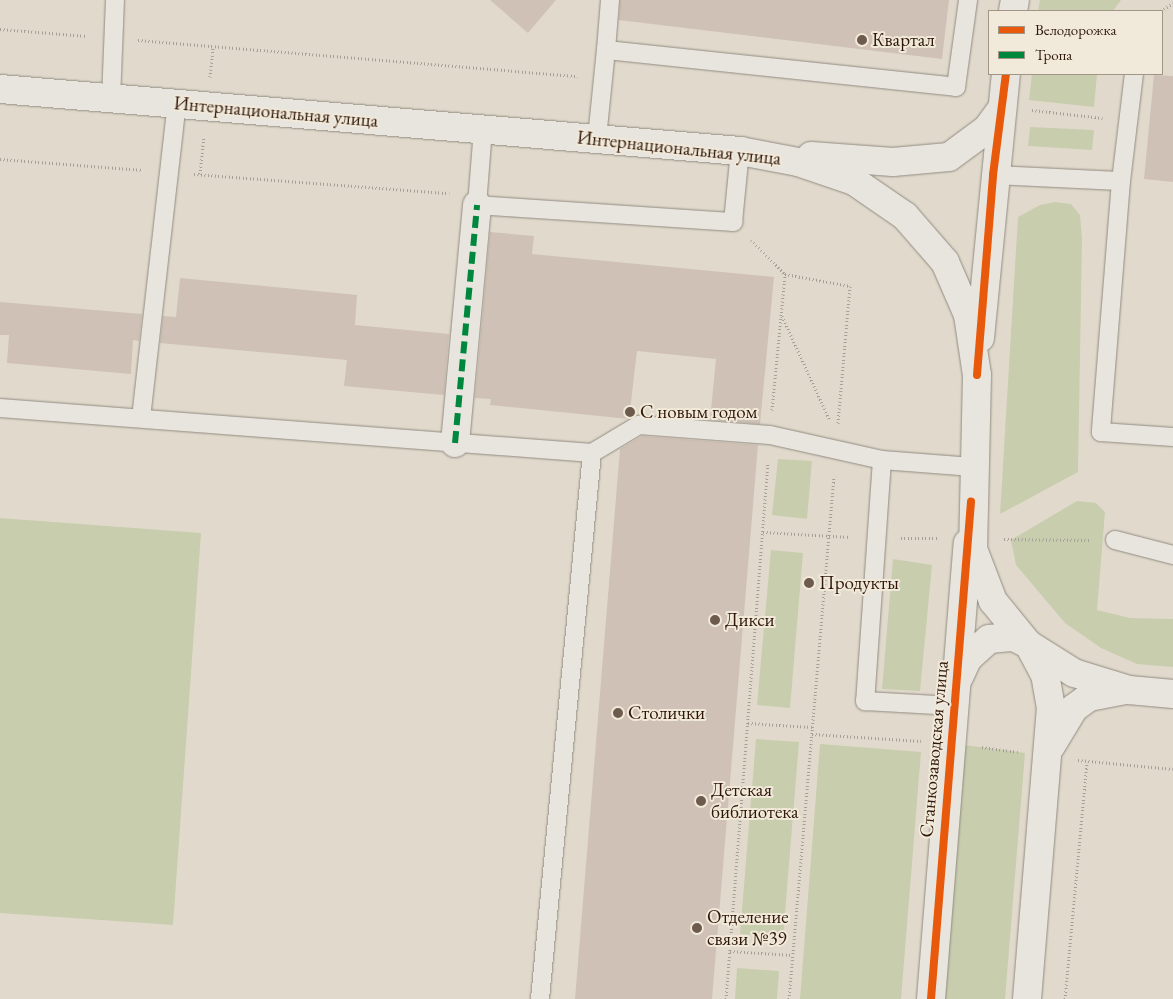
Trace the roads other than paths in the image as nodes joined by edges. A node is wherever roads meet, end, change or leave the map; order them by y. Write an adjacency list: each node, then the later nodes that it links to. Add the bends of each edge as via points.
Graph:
1 (115, 0): 8 (lane)
2 (610, 0): 4 (lane)
3 (968, 0): 4 (lane, via 956,87)
4 (606, 50): 12 (lane)
5 (1006, 75): 10 (street)
6 (1134, 75): 15 (lane)
7 (0, 89): 8 (street, Интернациональная улица)
8 (111, 99): 9 (street, Интернациональная улица)
9 (176, 104): 11 (street, Интернациональная улица); 19 (lane)
10 (1002, 107): 13 (street, via 967,148 925,162); 14 (street)
11 (483, 129): 12 (street, Интернациональная улица); 16 (lane)
12 (597, 138): 13 (street, Интернациональная улица)
13 (740, 151): 16 (lane, via 733,222); 17 (street, Интернациональная улица, via 798,162 854,182 905,216 945,262 968,314)
14 (993, 175): 15 (lane); 17 (street)
15 (1120, 182): 20 (lane, via 1101,432)
16 (477, 200): 21 (street)
17 (977, 376): 24 (street, Интернациональная улица)
18 (0, 408): 19 (lane)
19 (142, 418): 21 (lane)
20 (1173, 437)
21 (455, 442): 22 (lane)
22 (592, 453): 23 (lane, via 639,425 836,443); 33 (lane)
23 (882, 460): 24 (lane); 31 (lane, via 866,701)
24 (973, 467): 25 (street, Интернациональная улица)
25 (971, 502): 28 (street, Интернациональная улица, via 974,550 993,601); 31 (street, Станкозаводская улица)
26 (1115, 540): 27 (lane)
27 (1173, 555)
28 (1028, 644): 29 (street, Интернациональная улица, via 1074,674); 31 (street, via 1014,637 988,639 968,658); 32 (street, via 1045,675 1051,708)
29 (1129, 690): 30 (street, Интернациональная улица); 32 (street, via 1102,693 1074,708 1063,721)
30 (1173, 694)
31 (955, 695): 34 (street, Станкозаводская улица)
32 (1047, 756): 35 (street)
33 (540, 999)
34 (931, 999)
35 (1026, 999)

